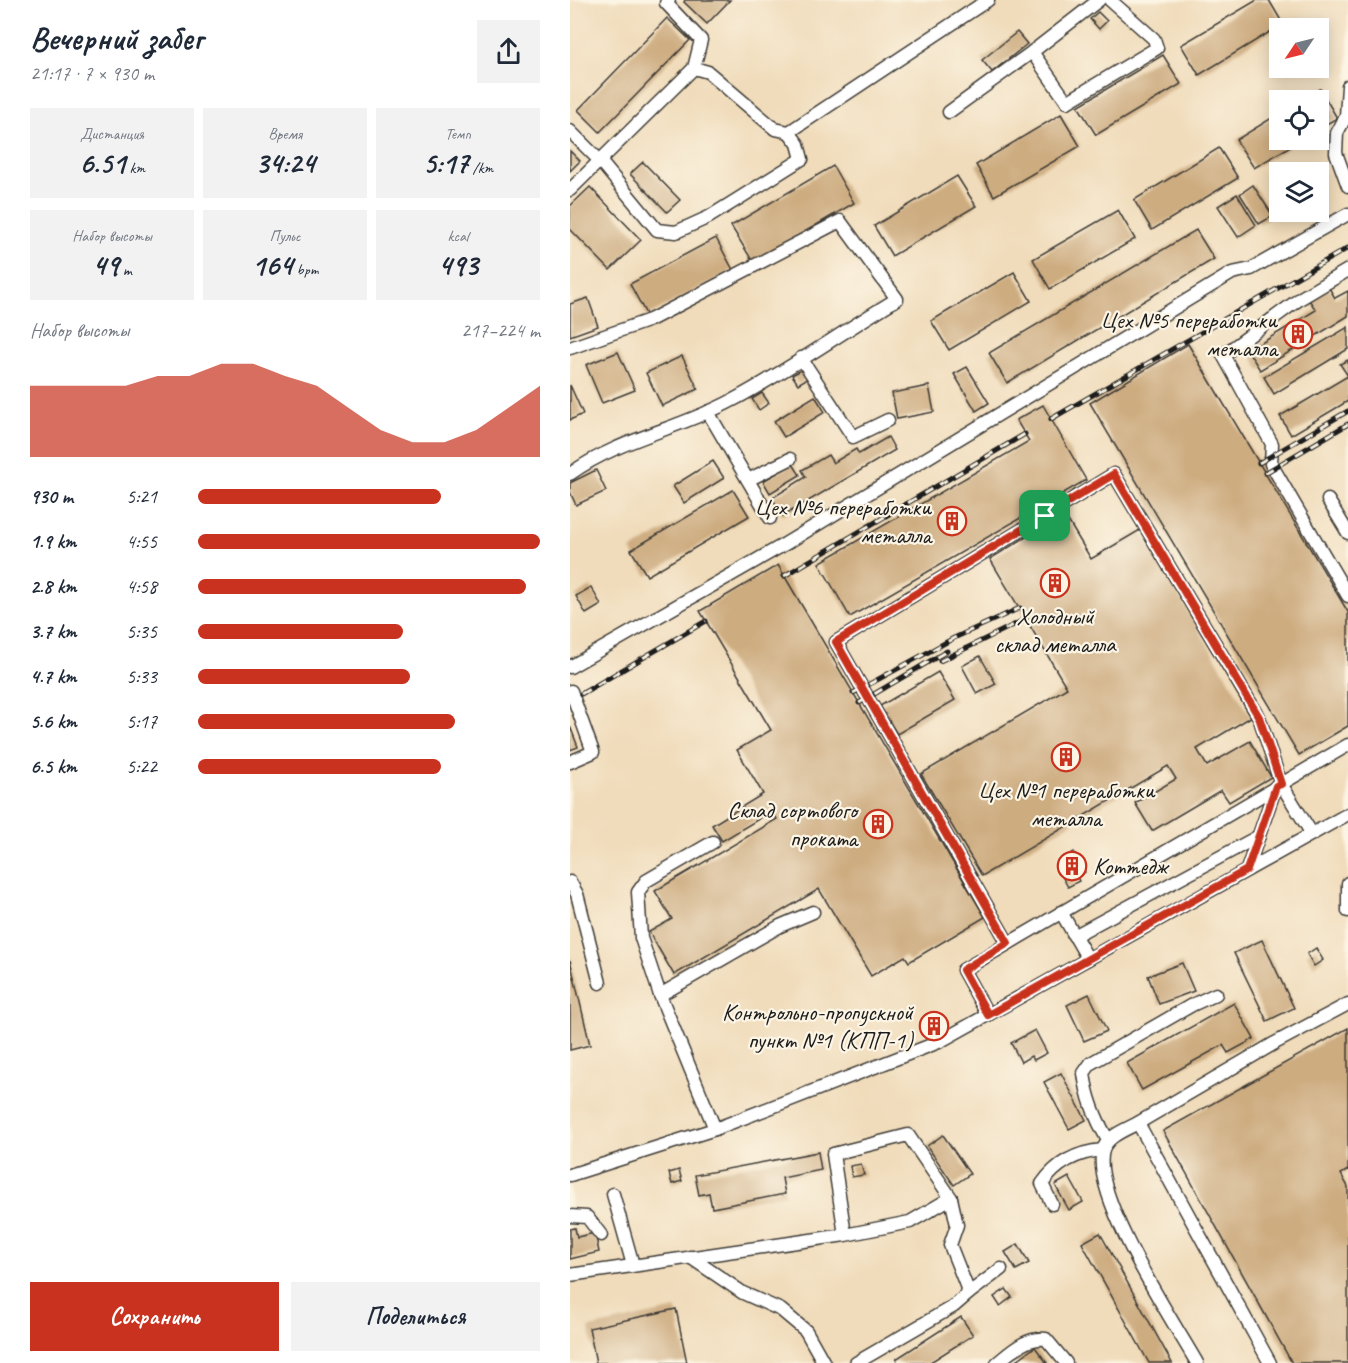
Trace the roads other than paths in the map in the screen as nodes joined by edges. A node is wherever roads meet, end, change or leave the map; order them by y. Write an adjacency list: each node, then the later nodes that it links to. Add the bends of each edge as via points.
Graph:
1 (669, 0): 6 (lane, via 666,3 701,40)
2 (988, 0): 10 (lane)
3 (1100, 0): 5 (lane)
4 (1110, 0): 5 (lane, via 1154,39 1157,48 1067,102)
5 (1032, 52): 8 (lane)
6 (693, 68): 10 (lane, via 708,72 775,129); 11 (lane)
7 (1348, 86): 12 (lane, via 1346,116 1337,133 1336,153)
8 (949, 112)
9 (570, 131): 11 (lane)
10 (789, 132): 11 (lane, via 802,159 676,232 657,231)
11 (600, 161): 13 (lane)
12 (1348, 186)
13 (570, 190)
14 (1348, 214): 27 (lane, via 1251,268 1232,273 785,544)
15 (1348, 270): 26 (lane, via 1301,298 1223,355 1272,444 1271,464)
16 (570, 348): 17 (lane, via 650,320 840,221 897,299)
17 (801, 358): 18 (lane); 19 (lane, via 853,436)
18 (708, 412): 21 (lane, via 592,458); 22 (lane)
19 (888, 420)
20 (790, 459): 22 (lane)
21 (570, 474)
22 (748, 480): 24 (lane)
23 (1328, 500): 25 (lane)
24 (770, 519)
25 (1348, 533)
26 (1348, 596)
27 (570, 667)
28 (571, 691): 30 (lane, via 593,752)
29 (1348, 745): 31 (lane)
30 (570, 762)
31 (1279, 785): 33 (lane); 34 (lane); 42 (lane); 44 (lane, via 1259,717 1114,474 836,642)
32 (1348, 814): 33 (lane)
33 (1312, 834): 36 (lane)
34 (1259, 836): 36 (lane); 43 (lane)
35 (712, 842): 48 (lane, via 646,881 638,892 641,938)
36 (1247, 870): 45 (lane)
37 (570, 882): 39 (lane)
38 (1348, 884): 40 (lane)
39 (575, 902): 46 (lane)
40 (1348, 911)
41 (813, 912): 48 (lane, via 780,926)
42 (1061, 912): 43 (lane); 44 (lane)
43 (1074, 936): 45 (lane)
44 (1008, 943): 50 (lane, via 963,970)
45 (1088, 959): 50 (lane)
46 (600, 983)
47 (1216, 994): 53 (lane, via 1091,1063 1084,1072)
48 (660, 995): 52 (lane)
49 (1348, 1004): 51 (lane)
50 (988, 1015): 52 (lane, via 939,1042)
51 (1138, 1123): 53 (lane); 71 (lane)
52 (715, 1129): 54 (lane)
53 (1106, 1145): 57 (lane, via 1082,1151 1050,1173 1042,1184); 70 (lane, via 1102,1176 1110,1200 1143,1269)
54 (570, 1175)
55 (613, 1194): 62 (lane)
56 (951, 1198): 60 (lane, via 910,1222); 60 (lane, via 908,1135 832,1154); 65 (lane, via 957,1225 950,1245)
57 (1052, 1204)
58 (570, 1216): 59 (lane, via 587,1217)
59 (600, 1235)
60 (845, 1235): 61 (lane)
61 (690, 1257): 62 (lane); 66 (lane, via 743,1293 781,1310 806,1331)
62 (633, 1265): 64 (lane)
63 (1001, 1269): 65 (lane)
64 (570, 1275)
65 (969, 1293): 67 (lane, via 954,1306)
66 (824, 1363)
67 (856, 1363)
68 (997, 1363): 69 (lane, via 1036,1338 1046,1339)
69 (1066, 1363)
70 (1197, 1363)
71 (1270, 1363)

